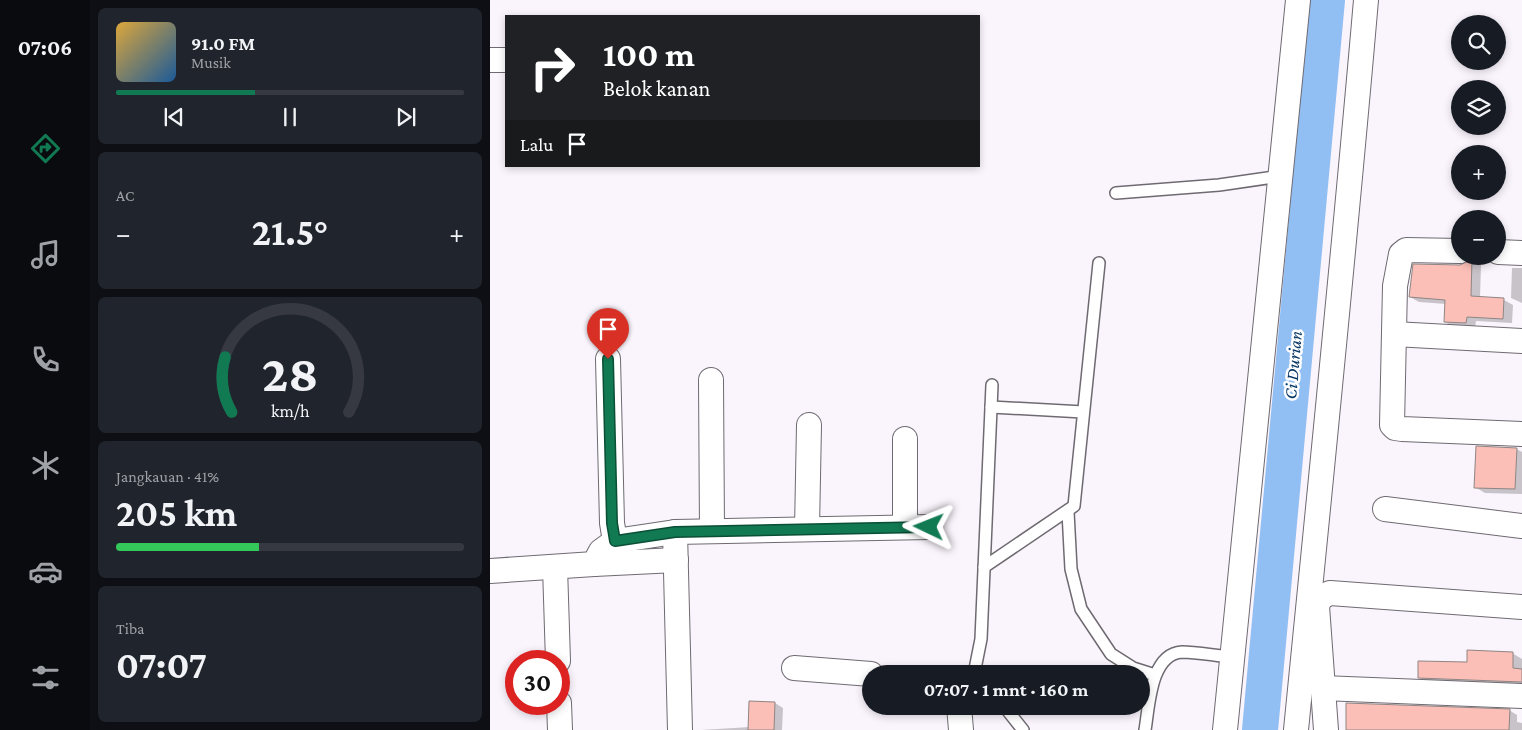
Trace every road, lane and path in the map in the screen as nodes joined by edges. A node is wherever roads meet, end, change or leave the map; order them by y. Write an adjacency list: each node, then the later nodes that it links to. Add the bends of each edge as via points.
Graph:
1 (1298, 0): 5 (street)
2 (1366, 0): 53 (street, via 1344,258)
3 (490, 60): 4 (street)
4 (505, 60)
5 (1281, 176): 6 (lane, via 1219,185); 37 (street)
6 (1116, 193)
7 (1451, 251): 11 (street, via 1406,250 1401,254)
8 (1506, 252): 9 (street)
9 (1522, 253)
10 (1099, 262): 17 (lane)
11 (1394, 334): 12 (street); 19 (street, via 1392,424 1395,428)
12 (1522, 341)
13 (608, 359): 29 (street)
14 (711, 380): 27 (street)
15 (992, 384): 16 (lane)
16 (992, 407): 17 (lane); 32 (lane)
17 (1083, 412): 22 (lane, via 1076,498)
18 (809, 425): 26 (street)
19 (1522, 434)
20 (905, 439): 23 (street)
21 (1385, 510): 24 (street)
22 (1068, 512): 32 (lane); 41 (lane, via 1071,569 1081,609 1111,654 1133,668)
23 (905, 526): 25 (street); 26 (street)
24 (1522, 526)
25 (929, 527)
26 (807, 529): 27 (street)
27 (712, 531): 28 (street)
28 (675, 532): 29 (street); 30 (street)
29 (615, 541): 31 (street, via 601,551)
30 (676, 560): 31 (street); 48 (street)
31 (594, 564): 33 (street)
32 (984, 567): 38 (lane, via 981,638)
33 (555, 568): 34 (street); 36 (street)
34 (490, 571)
35 (1522, 606): 42 (street, via 1330,593 1322,597 1317,606)
36 (558, 650)
37 (1232, 657): 41 (lane, via 1180,652 1162,661); 52 (street)
38 (976, 665)
39 (794, 668): 40 (street)
40 (862, 673)
41 (1154, 675): 51 (lane)
42 (1322, 688): 43 (street); 54 (street)
43 (1522, 696)
44 (559, 715): 47 (street)
45 (959, 715): 49 (street)
46 (1011, 715): 50 (lane)
47 (560, 730)
48 (680, 730)
49 (961, 730)
50 (1023, 730)
51 (1145, 730)
52 (1225, 730)
53 (1296, 730)
54 (1326, 730)

